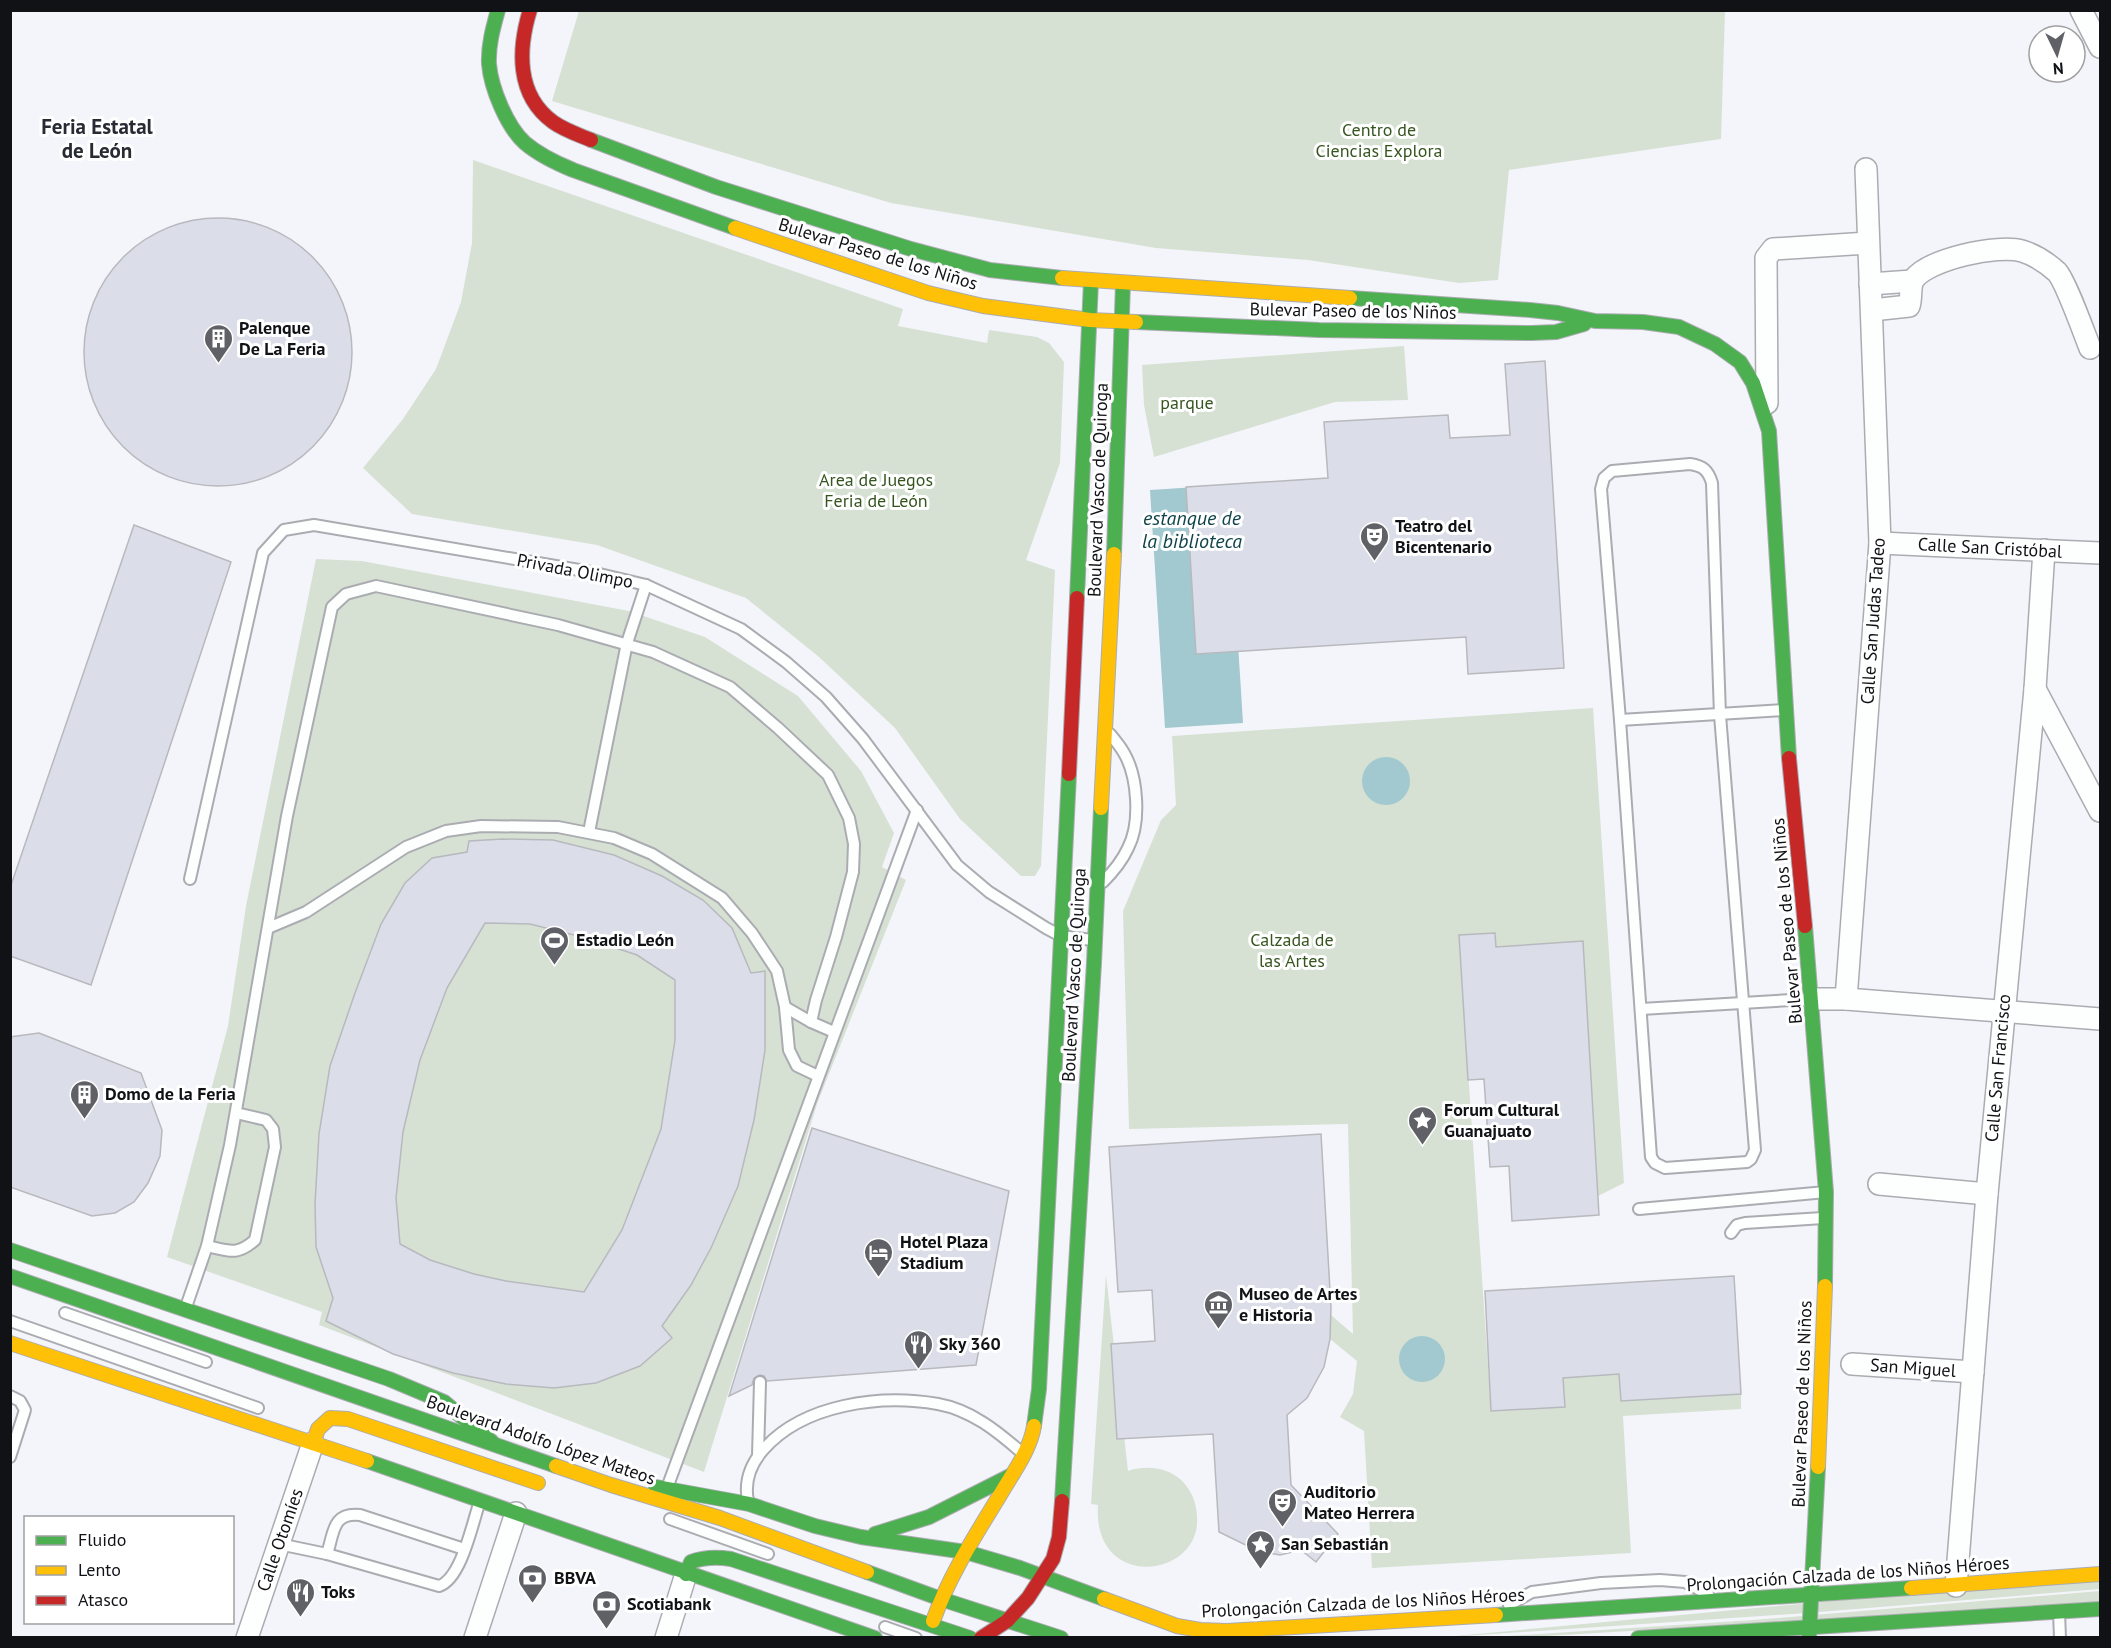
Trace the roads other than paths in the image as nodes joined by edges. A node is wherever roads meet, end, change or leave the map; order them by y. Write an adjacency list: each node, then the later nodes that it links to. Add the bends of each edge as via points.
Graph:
1 (498, 10): 12 (street, Bulevar Paseo de los Niños, via 491,34 489,65 496,94 509,122 525,142 550,160 702,217 928,292 983,306)
2 (530, 10): 7 (street, Bulevar Paseo de los Niños, via 520,48 520,69 526,88 553,122 574,133 716,187 911,249 990,270)
3 (2081, 10): 4 (street)
4 (2100, 47)
5 (1866, 169): 6 (street, Calle San Judas Tadeo)
6 (1868, 243): 10 (street, Calle San Judas Tadeo); 16 (street, via 1773,249 1766,258)
7 (1091, 280): 9 (street, Bulevar Paseo de los Niños); 12 (street, Boulevard Vasco de Quiroga)
8 (1912, 281): 10 (street); 11 (street, via 1909,306); 15 (street, via 1923,269 1940,261 2019,250 2041,259 2059,274)
9 (1123, 283): 13 (street, Boulevard Vasco de Quiroga); 14 (street, Bulevar Paseo de los Niños, via 1530,310)
10 (1870, 284): 11 (street, Calle San Judas Tadeo)
11 (1872, 310): 17 (street, Calle San Judas Tadeo)
12 (1090, 320): 13 (street, Bulevar Paseo de los Niños); 33 (street, Boulevard Vasco de Quiroga)
13 (1123, 321): 14 (street, Bulevar Paseo de los Niños, via 1319,330 1532,333 1556,332); 26 (street, Boulevard Vasco de Quiroga)
14 (1595, 321): 16 (street, Bulevar Paseo de los Niños, via 1679,327 1715,344 1740,362 1753,383)
15 (2090, 348)
16 (1769, 431): 23 (street, Bulevar Paseo de los Niños)
17 (1880, 543): 18 (street, Calle San Cristóbal); 36 (street, Calle San Judas Tadeo)
18 (2044, 550): 19 (street, Calle San Cristóbal); 22 (street, Calle San Francisco)
19 (2100, 553)
20 (646, 585): 21 (lane); 27 (lane, Privada Olimpo, via 741,629 786,662 826,697); 30 (lane, Privada Olimpo, via 591,572 314,525 284,530 263,553)
21 (627, 644): 29 (lane); 32 (lane, via 376,586 346,594 332,607 287,816); 42 (lane, via 729,687 828,775 849,818 854,844 853,872)
22 (2035, 689): 28 (street); 40 (street, Calle San Francisco)
23 (1785, 710): 24 (lane); 35 (street, Bulevar Paseo de los Niños)
24 (1720, 715): 25 (lane); 25 (lane, via 1712,483 1702,466 1690,464 1612,471 1604,478 1601,489); 37 (lane)
25 (1620, 720): 39 (lane)
26 (1104, 726): 31 (street, Boulevard Vasco de Quiroga); 31 (lane, via 1125,754 1137,804 1136,828 1129,848)
27 (917, 810): 33 (lane, Privada Olimpo, via 957,865 989,892); 43 (lane)
28 (2100, 811)
29 (590, 832): 32 (lane, via 481,825 446,831 406,847 317,906); 38 (lane, via 652,854 722,898 752,933 777,972)
30 (190, 879)
31 (1097, 889): 34 (street, Boulevard Vasco de Quiroga)
32 (268, 928): 45 (lane)
33 (1061, 936): 34 (lane, Privada Olimpo); 68 (street, Boulevard Vasco de Quiroga, via 1042,1355 1033,1432)
34 (1095, 941): 89 (street, Boulevard Vasco de Quiroga, via 1066,1454 1060,1527 1053,1560)
35 (1812, 999): 36 (street); 37 (lane); 47 (street, Bulevar Paseo de los Niños)
36 (1846, 999): 40 (street)
37 (1742, 1002): 39 (lane); 39 (lane, via 1755,1150 1747,1162 1706,1166 1665,1168 1651,1157)
38 (785, 1007): 42 (lane); 44 (lane, via 789,1050 797,1066)
39 (1641, 1009)
40 (2004, 1011): 41 (street); 48 (street, Calle San Francisco)
41 (2100, 1019)
42 (812, 1022): 43 (lane)
43 (834, 1032): 44 (lane)
44 (818, 1076): 74 (lane)
45 (236, 1113): 52 (lane); 52 (lane, via 266,1120 273,1129 275,1147 255,1240 245,1249 232,1252)
46 (1879, 1184): 48 (street)
47 (1826, 1192): 49 (lane); 50 (street, Bulevar Paseo de los Niños)
48 (1987, 1194): 61 (street, Calle San Francisco)
49 (1639, 1209)
50 (1827, 1218): 51 (lane, via 1745,1223 1737,1225); 91 (street, Bulevar Paseo de los Niños)
51 (1731, 1233)
52 (207, 1246): 56 (lane)
53 (10, 1250): 56 (street)
54 (10, 1276): 67 (street, Boulevard Adolfo López Mateos)
55 (53, 1308): 60 (lane)
56 (185, 1310): 67 (street, via 297,1346 444,1402)
57 (10, 1321): 65 (lane)
58 (10, 1343): 66 (street, via 120,1381)
59 (1852, 1364): 61 (street, San Miguel)
60 (215, 1365)
61 (1973, 1372): 90 (street, Calle San Francisco)
62 (760, 1382): 69 (lane)
63 (10, 1396): 70 (lane, via 20,1401 25,1410)
64 (339, 1406): 72 (lane)
65 (274, 1413)
66 (317, 1432): 72 (street, via 330,1418 348,1419); 75 (street); 81 (street, Calle Otomíes)
67 (495, 1444): 73 (street, Boulevard Adolfo López Mateos)
68 (1024, 1454): 69 (lane, via 978,1419 958,1410 938,1404 894,1401 819,1412 794,1423); 71 (street, Boulevard Vasco de Quiroga)
69 (758, 1456): 76 (lane, via 750,1467 746,1484)
70 (10, 1457)
71 (1012, 1475): 80 (street, via 937,1515 898,1530); 83 (street, Boulevard Vasco de Quiroga)
72 (550, 1482)
73 (611, 1485): 74 (street, Prolongación Calzada de los Niños Héroes); 79 (street, Boulevard Adolfo López Mateos)
74 (667, 1488): 76 (street, Prolongación Calzada de los Niños Héroes)
75 (481, 1500): 77 (street); 82 (lane)
76 (749, 1504): 80 (street, Prolongación Calzada de los Niños Héroes)
77 (516, 1513): 86 (street); 103 (street)
78 (657, 1515): 79 (street); 85 (lane)
79 (720, 1518): 92 (street, Boulevard Adolfo López Mateos)
80 (861, 1537): 83 (street, Prolongación Calzada de los Niños Héroes)
81 (279, 1544): 84 (lane); 102 (street, Calle Otomíes)
82 (464, 1549): 84 (lane, via 448,1581 438,1586); 84 (lane, via 351,1514 338,1521)
83 (966, 1552): 89 (street, Prolongación Calzada de los Niños Héroes); 92 (street, Boulevard Vasco de Quiroga)
84 (327, 1554)
85 (779, 1558)
86 (685, 1564): 87 (lane); 97 (street, via 701,1558 731,1559); 104 (street); 105 (street)
87 (713, 1570)
88 (2100, 1574): 90 (street, Prolongación Calzada de los Niños Héroes)
89 (1043, 1578): 96 (street, Prolongación Calzada de los Niños Héroes, via 1153,1618 1200,1630); 98 (street, Boulevard Vasco de Quiroga)
90 (1956, 1586): 91 (street, Prolongación Calzada de los Niños Héroes)
91 (1813, 1596): 93 (street, Prolongación Calzada de los Niños Héroes); 100 (street, Bulevar Paseo de los Niños)
92 (941, 1599): 97 (street, Boulevard Vasco de Quiroga); 98 (street, Boulevard Adolfo López Mateos)
93 (1722, 1600): 96 (street, Prolongación Calzada de los Niños Héroes); 96 (lane, via 1685,1582 1601,1582 1532,1592)
94 (2100, 1609): 95 (street)
95 (2059, 1612): 100 (street); 110 (lane)
96 (1493, 1615)
97 (933, 1621): 101 (street)
98 (1007, 1621): 101 (street, Boulevard Vasco de Quiroga); 108 (street, Boulevard Adolfo López Mateos)
99 (871, 1622): 106 (lane)
100 (1810, 1633): 109 (street)
101 (980, 1634): 107 (lane)
102 (247, 1638)
103 (475, 1638)
104 (666, 1638)
105 (875, 1638)
106 (916, 1638)
107 (1003, 1638)
108 (1061, 1638)
109 (1638, 1638)
110 (2060, 1638)

